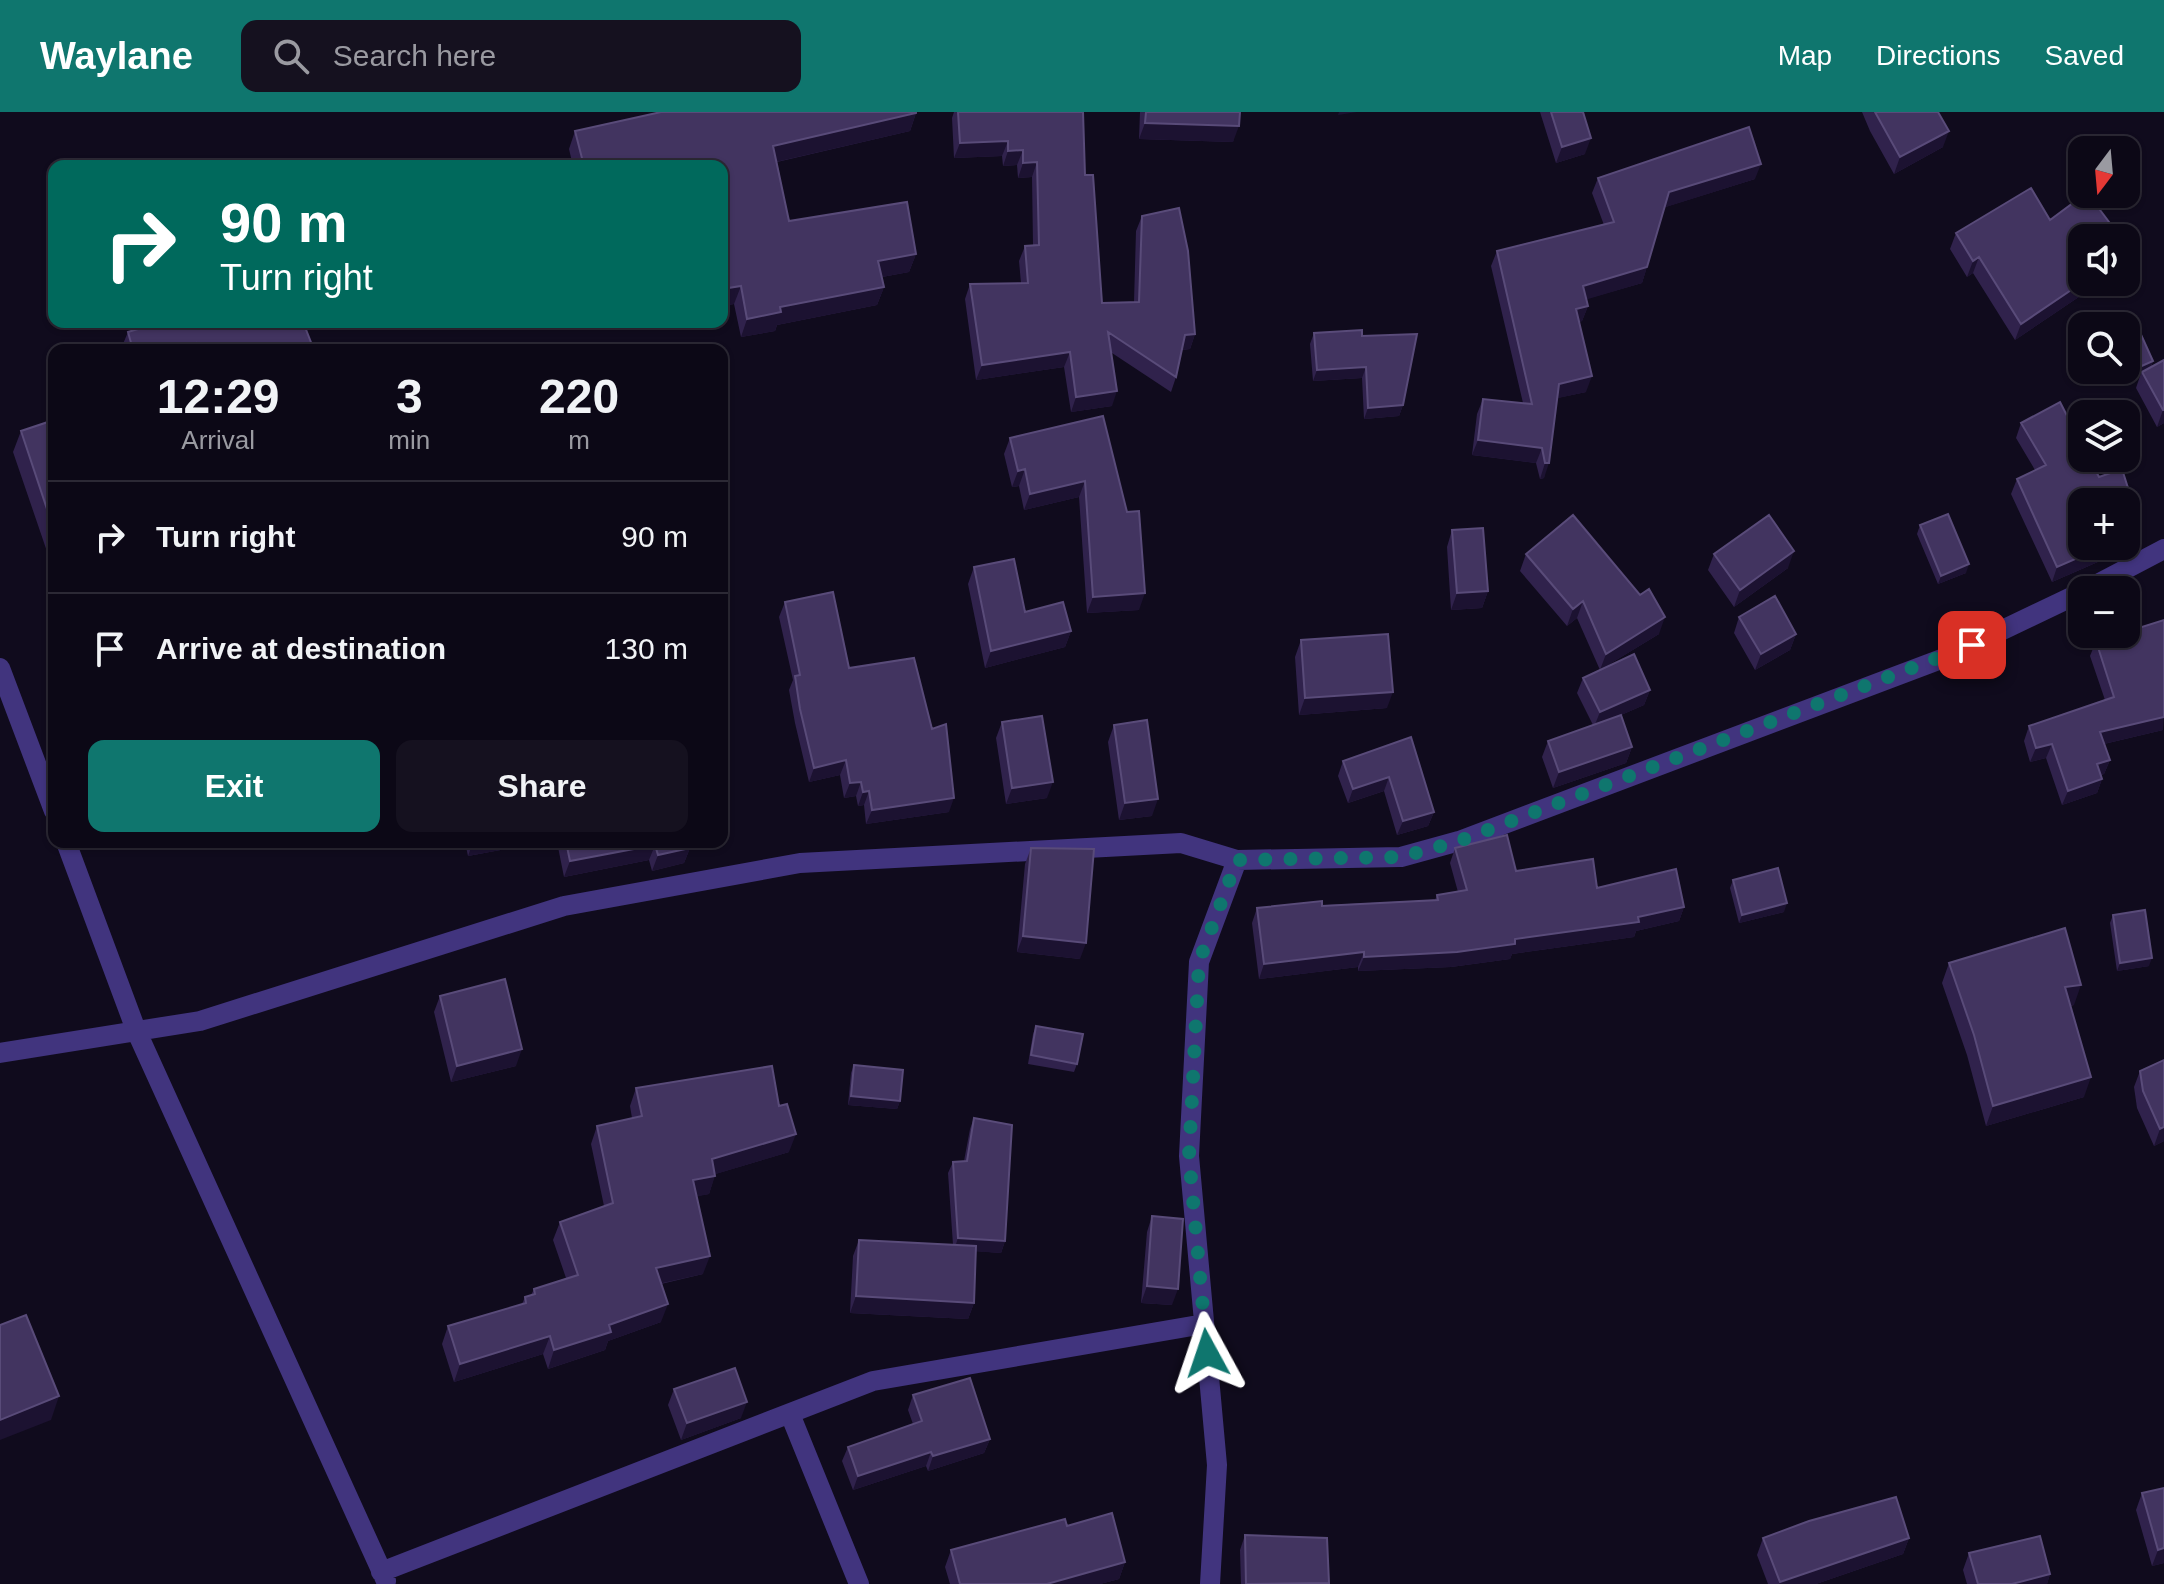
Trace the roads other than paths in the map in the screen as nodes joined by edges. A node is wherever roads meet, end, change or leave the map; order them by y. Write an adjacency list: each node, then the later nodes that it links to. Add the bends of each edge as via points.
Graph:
1 (2164, 549): 2 (street)
2 (2113, 576)
3 (2068, 599): 7 (street, via 1944,658 1459,841 1401,857)
4 (0, 668): 5 (street)
5 (48, 795)
6 (68, 848): 8 (street)
7 (1237, 860): 8 (street, via 1181,843 800,863 564,906 200,1021); 10 (street, via 1199,962 1189,1156)
8 (136, 1030): 9 (street); 12 (street)
9 (0, 1053)
10 (1204, 1324): 11 (street, via 873,1381); 14 (street, via 1217,1465)
11 (790, 1414): 12 (street); 13 (street)
12 (384, 1578)
13 (859, 1584)
14 (1210, 1584)

